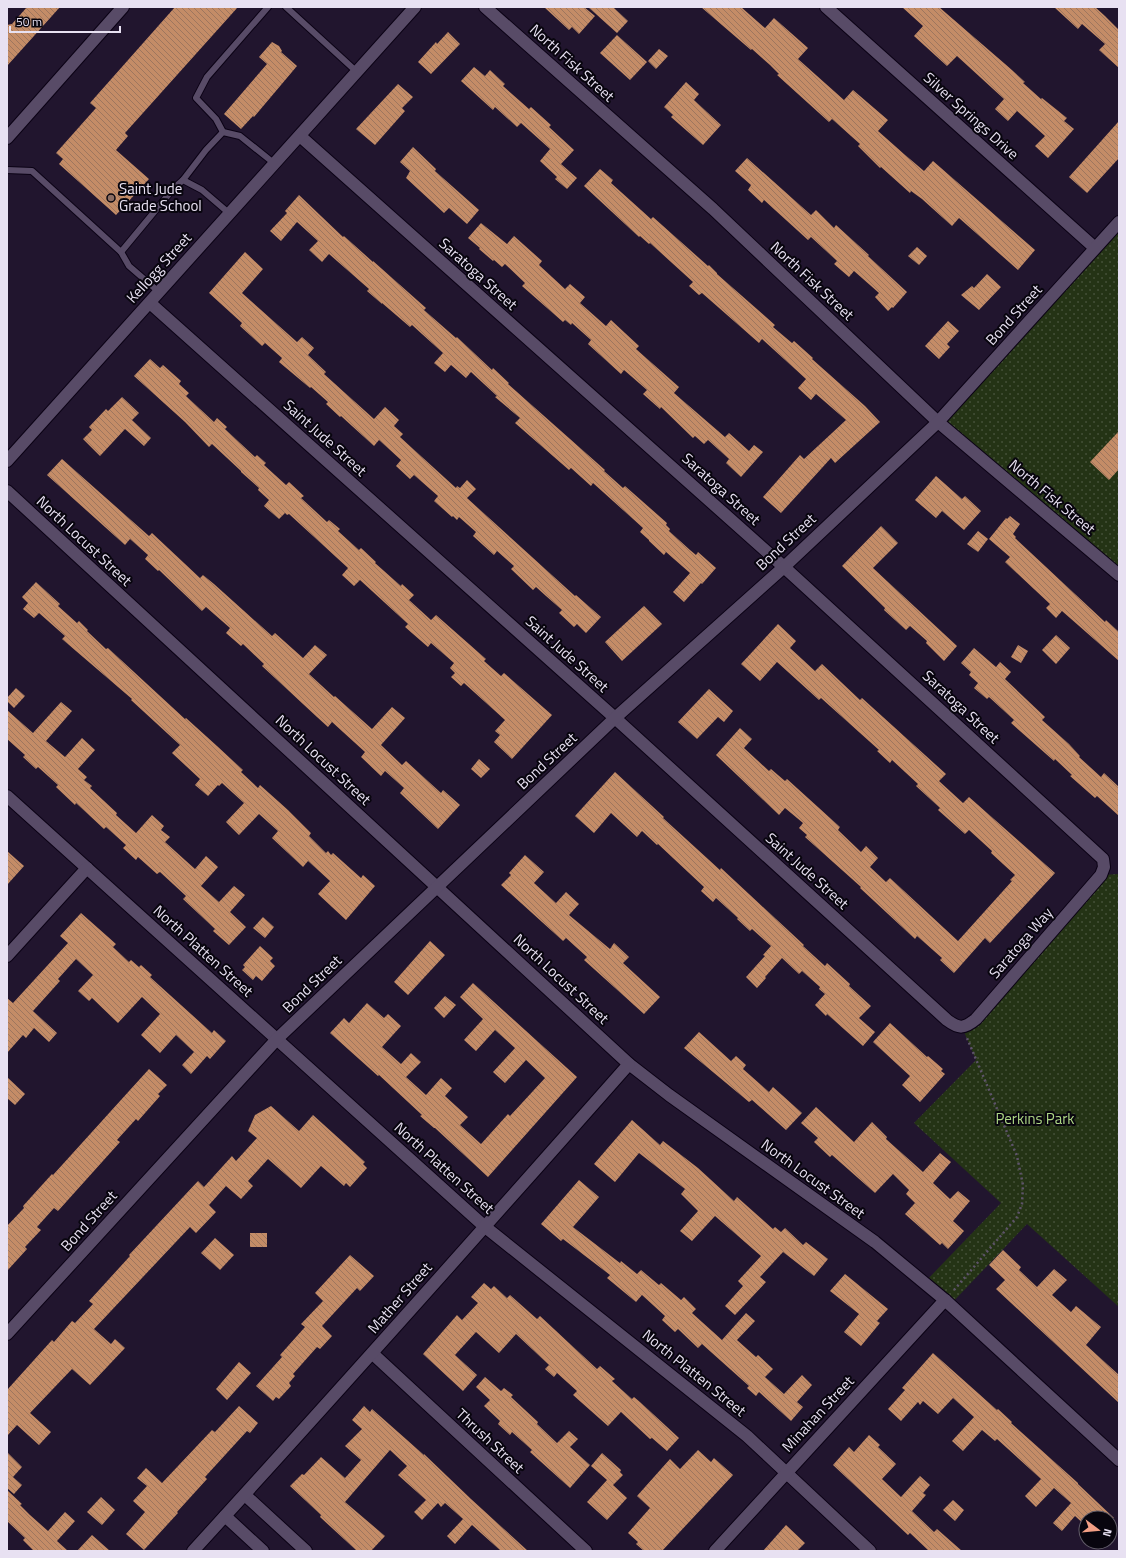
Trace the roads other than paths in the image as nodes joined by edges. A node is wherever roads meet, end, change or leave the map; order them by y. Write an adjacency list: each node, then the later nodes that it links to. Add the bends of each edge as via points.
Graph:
1 (123, 7): 10 (street)
2 (268, 7): 8 (lane, via 207,77 196,98 216,119)
3 (286, 7): 7 (lane)
4 (416, 7): 7 (street, Kellogg Street)
5 (485, 7): 20 (street, North Fisk Street, via 713,209)
6 (826, 7): 16 (street, Silver Springs Drive)
7 (357, 72): 9 (street, Kellogg Street)
8 (223, 132): 11 (lane, via 240,136); 13 (lane)
9 (300, 136): 11 (street, Kellogg Street); 23 (street, Saratoga Street)
10 (7, 138)
11 (275, 164): 14 (street, Kellogg Street)
12 (7, 170): 17 (lane, via 32,171)
13 (183, 180): 14 (lane, via 202,190); 17 (lane)
14 (230, 214): 18 (street, Kellogg Street)
15 (1119, 222): 16 (street, Bond Street)
16 (1095, 248): 20 (street, Bond Street)
17 (121, 252): 18 (lane, via 129,266)
18 (159, 292): 19 (street, Kellogg Street)
19 (150, 303): 21 (street, Kellogg Street); 25 (street, Saint Jude Street)
20 (938, 422): 23 (street, Bond Street); 24 (street, North Fisk Street)
21 (7, 462)
22 (7, 492): 29 (street, North Locust Street)
23 (784, 567): 25 (street, Bond Street); 28 (street, Saratoga Street, via 1103,859)
24 (1119, 575)
25 (615, 718): 29 (street, Bond Street); 31 (street, Saint Jude Street, via 947,1020 956,1027)
26 (7, 796): 27 (street, North Platten Street)
27 (87, 868): 30 (street); 32 (street, North Platten Street)
28 (1101, 876): 31 (street, Saratoga Way, via 976,1019)
29 (437, 887): 32 (street, Bond Street); 33 (street, North Locust Street)
30 (7, 956)
31 (962, 1027)
32 (277, 1039): 34 (street, North Platten Street); 36 (street, Bond Street)
33 (630, 1064): 34 (street, Mather Street); 35 (street, North Locust Street, via 668,1095 875,1242)
34 (484, 1226): 37 (street, Mather Street); 39 (street, North Platten Street, via 747,1436)
35 (945, 1300): 38 (street, North Locust Street); 39 (street, Minahan Street)
36 (7, 1334)
37 (372, 1354): 40 (street, Mather Street); 45 (street, Thrush Street)
38 (1119, 1460)
39 (785, 1473): 46 (street, Minahan Street); 47 (street, North Platten Street)
40 (244, 1495): 41 (street, Mather Street); 44 (street)
41 (225, 1516): 42 (street, Mather Street); 43 (street)
42 (194, 1551)
43 (263, 1551)
44 (306, 1551)
45 (586, 1551)
46 (715, 1551)
47 (870, 1551)

